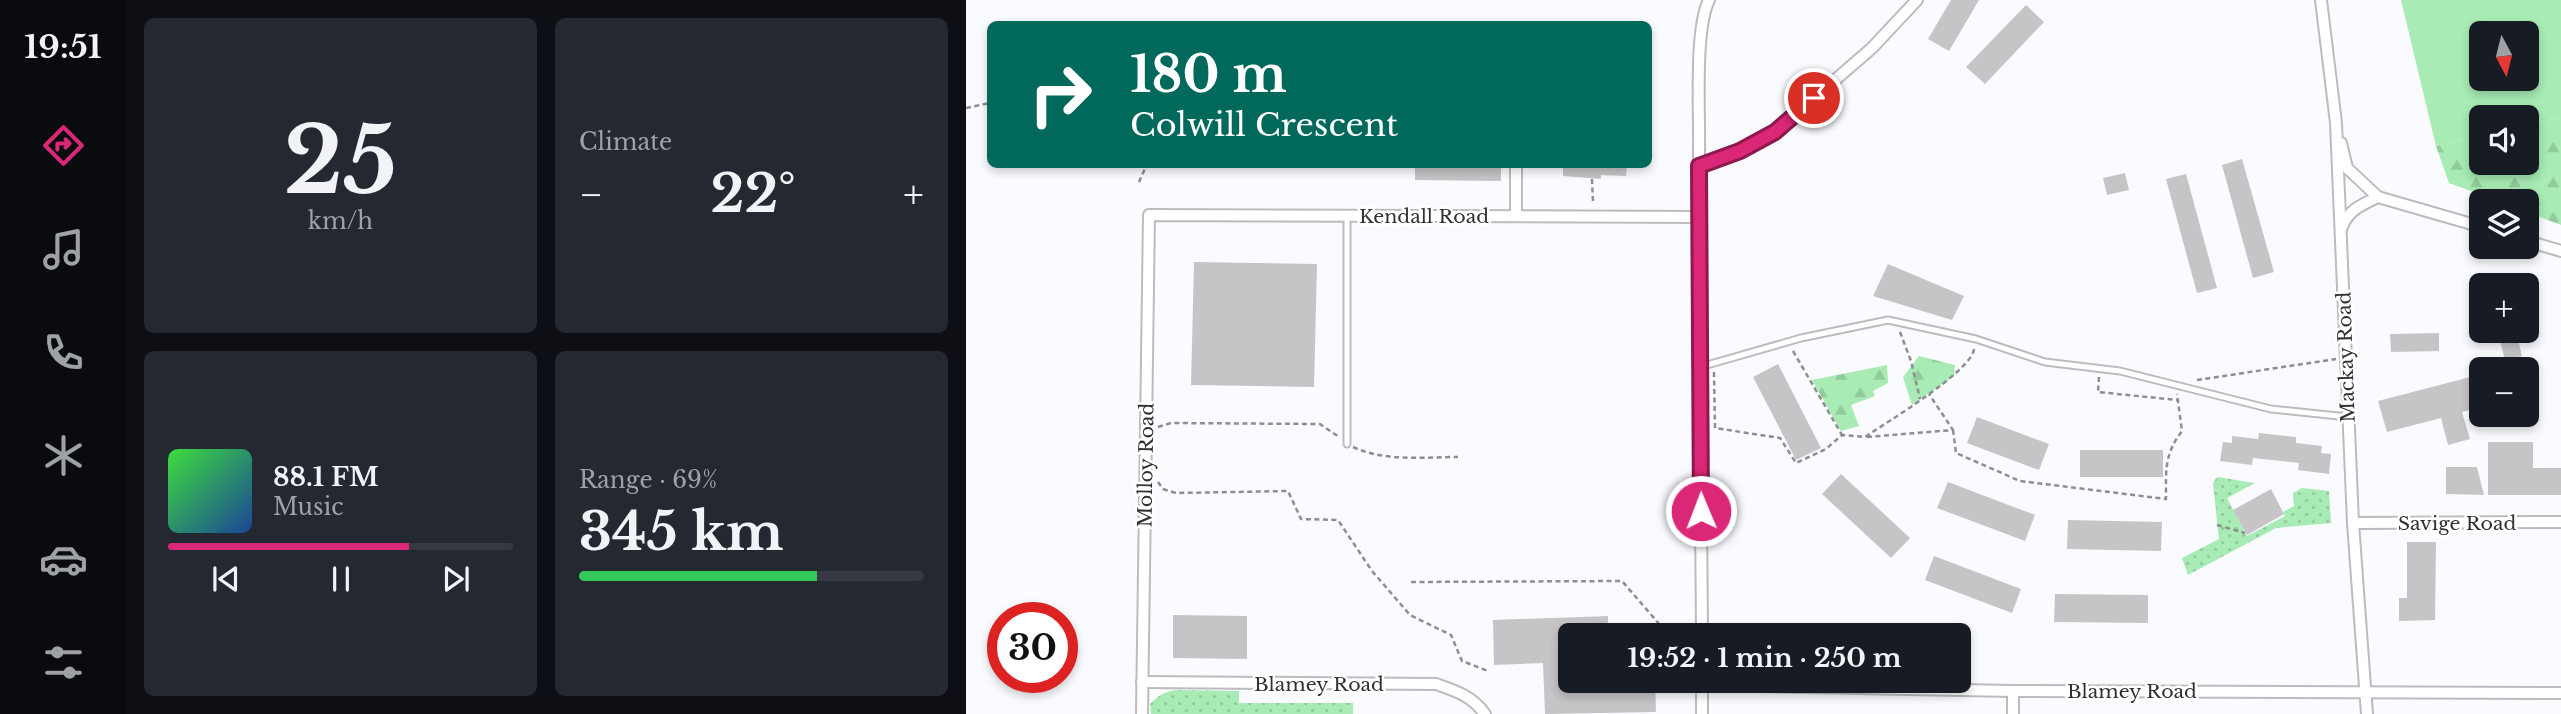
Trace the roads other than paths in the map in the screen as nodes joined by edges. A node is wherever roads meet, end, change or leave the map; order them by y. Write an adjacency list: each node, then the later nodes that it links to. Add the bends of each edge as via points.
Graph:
1 (1709, 0): 5 (street, via 1700,55)
2 (1917, 0): 5 (street, via 1872,48 1775,132)
3 (2321, 0): 4 (street, Mackay Road)
4 (2336, 123): 7 (street, via 2347,168); 13 (street, Mackay Road)
5 (1699, 166): 11 (street)
6 (1516, 168): 10 (street)
7 (2378, 197): 12 (street); 13 (street, via 2350,213)
8 (1149, 215): 9 (street, Kendall Road); 22 (street, Molloy Road)
9 (1347, 216): 10 (street, Kendall Road); 18 (lane)
10 (1516, 216): 11 (street, Kendall Road)
11 (1699, 217): 16 (street)
12 (2469, 223)
13 (2340, 232): 17 (street, Mackay Road)
14 (2539, 245): 15 (street)
15 (2561, 251)
16 (1700, 367): 17 (lane, via 1888,320 1976,339 2045,362 2120,371 2271,409); 21 (street)
17 (2348, 417): 20 (street, Mackay Road)
18 (1348, 444)
19 (2561, 522): 20 (street, Savige Road)
20 (2353, 523): 25 (street, Mackay Road)
21 (1702, 623)
22 (1142, 682): 28 (street, Molloy Road); 29 (street, Blamey Road, via 1436,684 1476,702)
23 (1971, 690): 24 (street, Blamey Road)
24 (2012, 691): 25 (street, Blamey Road); 31 (street)
25 (2365, 691): 27 (street, Blamey Road); 32 (street, Mackay Road)
26 (1702, 693): 30 (street)
27 (2561, 693)
28 (1142, 714)
29 (1485, 714)
30 (1702, 714)
31 (2013, 714)
32 (2367, 714)

